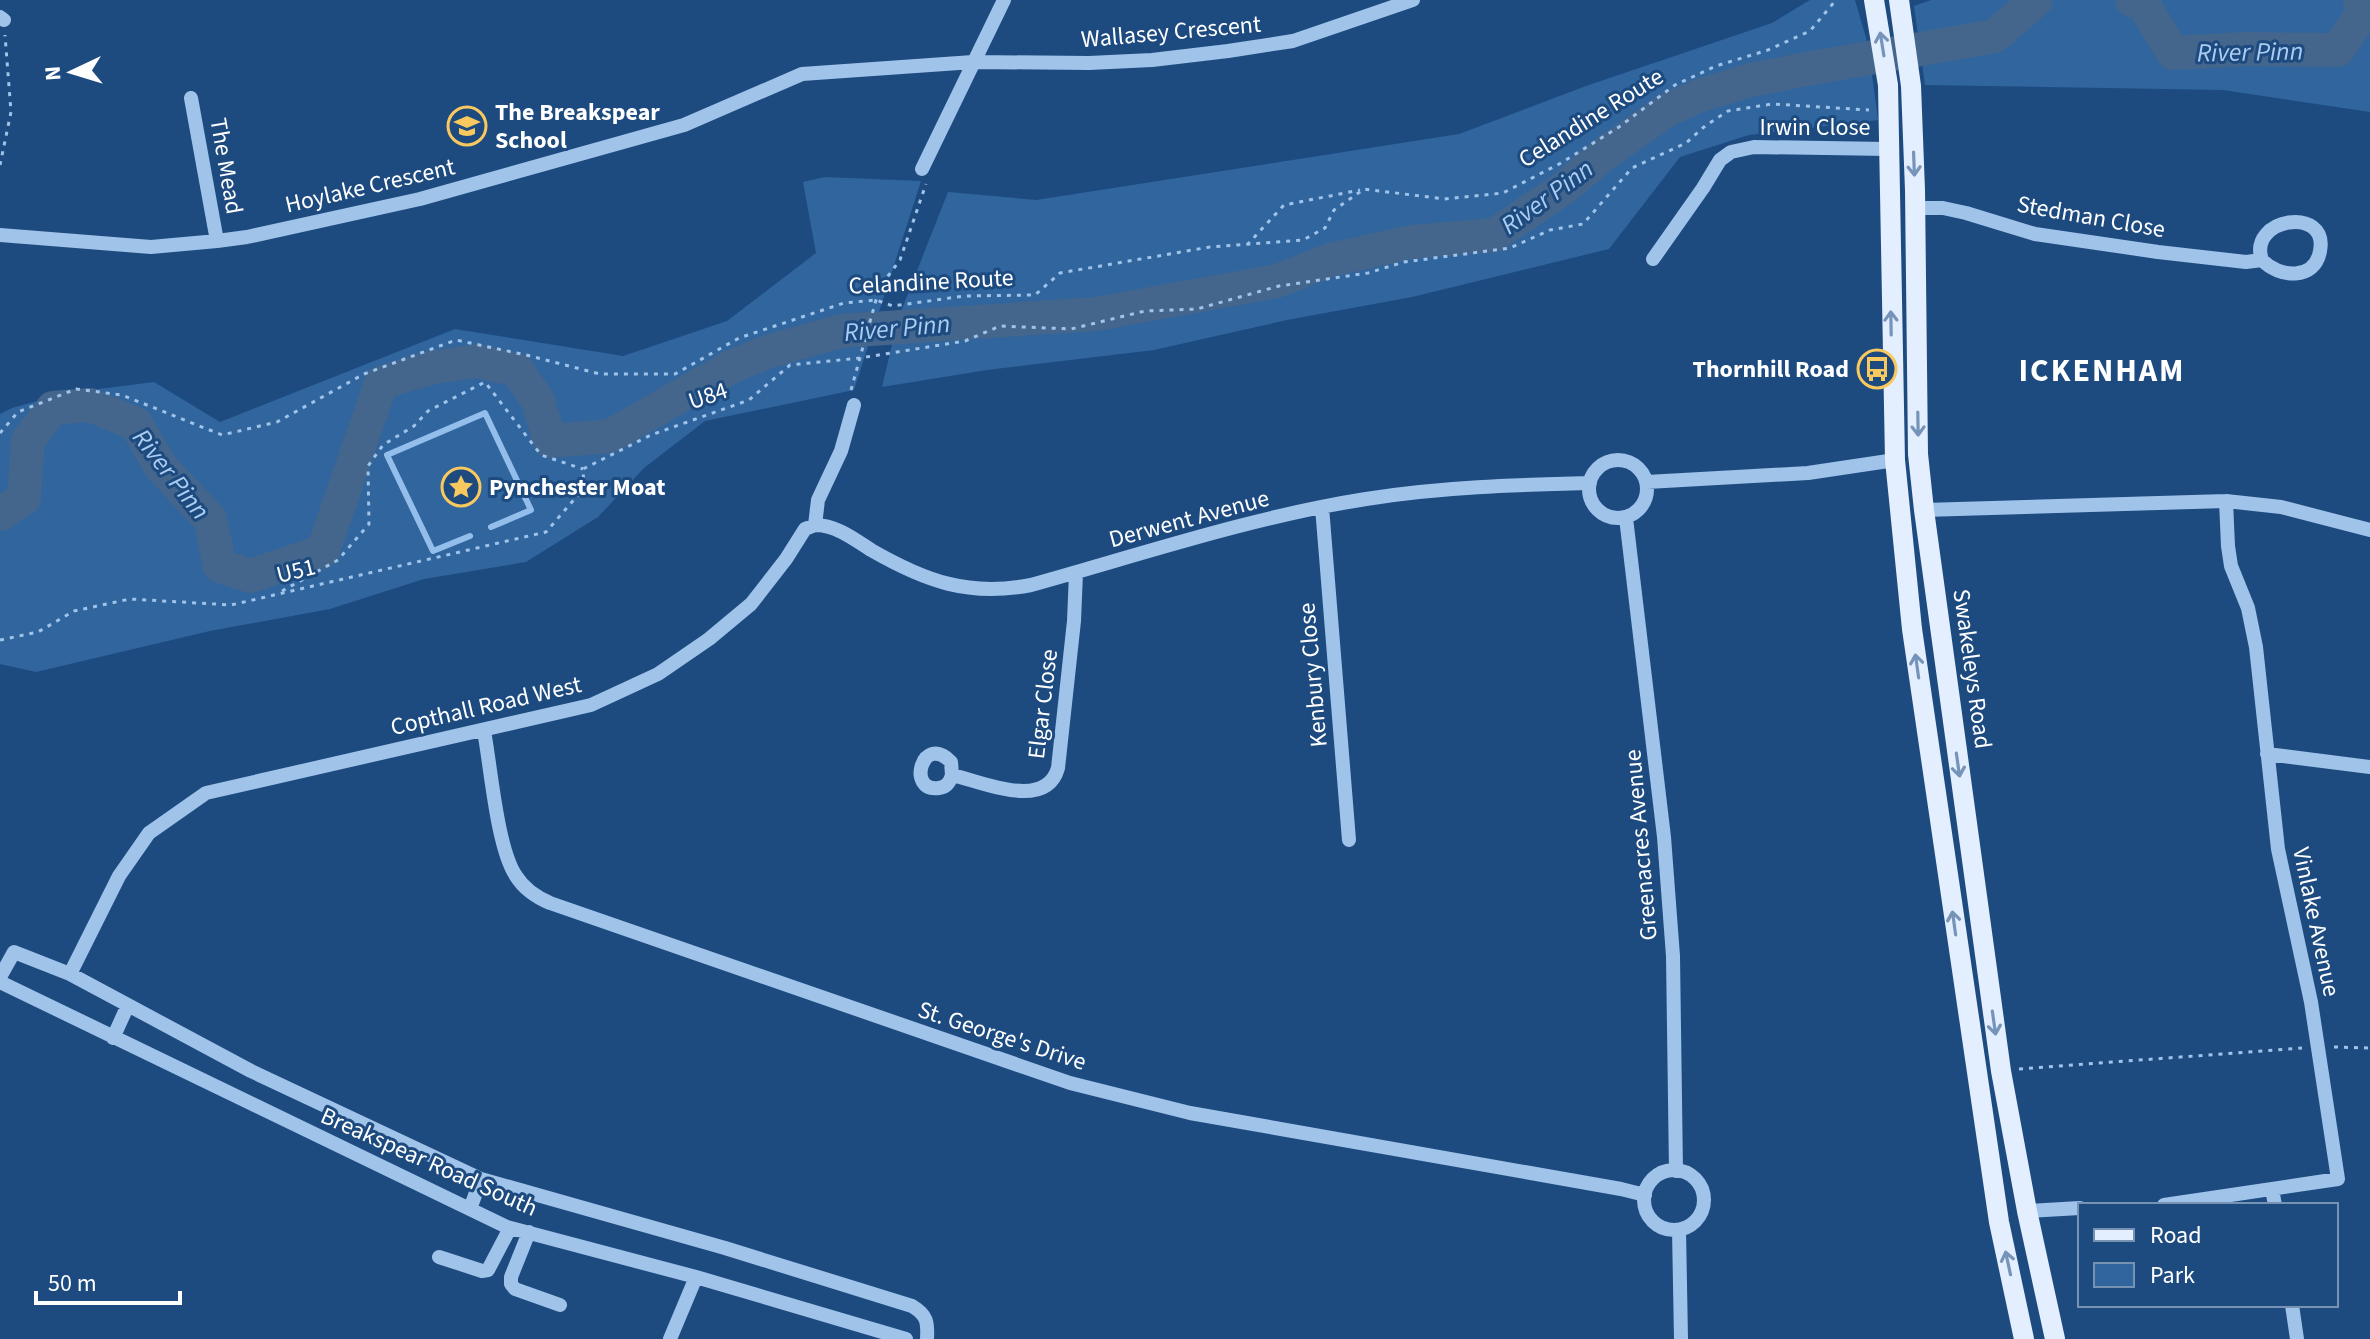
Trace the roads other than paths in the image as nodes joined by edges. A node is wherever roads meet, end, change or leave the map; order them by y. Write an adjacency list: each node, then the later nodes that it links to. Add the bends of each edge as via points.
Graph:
1 (1004, 0): 5 (street)
2 (1413, 0): 5 (street, Wallasey Crescent, via 1293,41 1228,51 1089,63)
3 (1875, 1): 7 (main road, one-way to 3, via 1888,85)
4 (1900, 9): 9 (main road, Swakeleys Road, one-way to 9, via 1911,86)
5 (973, 62): 8 (street); 13 (street, Hoylake Crescent, via 802,74 684,125 420,199)
6 (191, 98): 13 (street, The Mead)
7 (1888, 149): 11 (main road); 14 (street, Irwin Close, via 1754,147 1731,152 1720,160)
8 (922, 169)
9 (1915, 208): 10 (main road, Swakeleys Road); 15 (street, Stedman Close, via 1943,208 2081,241)
10 (1916, 229): 11 (main road); 22 (main road, Swakeleys Road, one-way to 22, via 1918,454)
11 (1889, 230): 17 (main road, one-way to 11)
12 (0, 235): 13 (street, Hoylake Crescent, via 151,247)
13 (217, 241)
14 (1653, 259)
15 (2262, 260): 15 (street, Stedman Close, via 2262,240 2274,227 2305,222 2316,228 2321,248 2312,268 2281,272)
16 (854, 405): 24 (street, Copthall Road West, via 841,451 818,500)
17 (1895, 460): 18 (street, via 1808,473); 28 (main road, one-way to 17)
18 (1647, 482): 19 (street, via 1638,467 1619,459 1600,465); 23 (street, via 1645,502)
19 (1590, 483): 21 (street, Derwent Avenue, via 1468,486); 23 (street, via 1598,511)
20 (2226, 501): 22 (street); 25 (street, via 2281,507); 30 (street, Vinlake Avenue, via 2231,566 2256,647)
21 (1322, 507): 26 (street, Derwent Avenue, via 1243,524); 33 (street, Kenbury Close)
22 (1924, 510): 27 (main road, Swakeleys Road)
23 (1626, 518): 38 (street, Greenacres Avenue, via 1671,926)
24 (815, 525): 26 (street, Derwent Avenue, via 835,529 925,578 961,588 1014,588); 29 (street, Copthall Road West, via 805,529 751,604 658,674 591,705)
25 (2370, 530)
26 (1076, 573): 32 (street, Elgar Close, via 1054,780 1031,792)
27 (1951, 709): 28 (main road); 46 (main road, Swakeleys Road, one-way to 46, via 2001,1071)
28 (1923, 711): 58 (main road, one-way to 28, via 1999,1222)
29 (484, 731): 34 (street, Copthall Road West, via 206,793 149,833 119,876); 41 (street, St. George's Drive, via 509,863 522,884 550,903 1070,1083 1190,1113)
30 (2267, 754): 31 (street); 40 (street, Vinlake Avenue, via 2278,849 2318,1046 2338,1179)
31 (2370, 767)
32 (952, 775)
33 (1349, 840)
34 (70, 974): 35 (street, via 14,952); 36 (street)
35 (0, 980): 37 (street, Breakspear Road South)
36 (128, 1005): 37 (street); 39 (street, via 251,1071)
37 (113, 1038): 45 (street, Breakspear Road South)
38 (1676, 1171): 41 (street, via 1659,1174); 48 (street, via 1692,1177 1704,1199 1700,1215)
39 (481, 1179): 45 (street); 56 (street, via 912,1306 924,1313)
40 (2272, 1189): 42 (street, Vinlake Avenue); 43 (street)
41 (1645, 1195): 48 (street, via 1646,1211 1656,1224)
42 (2178, 1203)
43 (2275, 1203)
44 (2078, 1208): 46 (street)
45 (470, 1209): 47 (street, Breakspear Road South)
46 (2027, 1211): 59 (main road, Swakeleys Road)
47 (510, 1228): 49 (street, Breakspear Road South); 50 (street, via 488,1270)
48 (1679, 1230): 57 (street)
49 (529, 1232): 51 (street, Breakspear Road South); 52 (street, via 511,1284)
50 (439, 1257)
51 (696, 1277): 54 (street); 55 (street, Breakspear Road South)
52 (560, 1305)
53 (2292, 1307): 60 (street)
54 (670, 1339)
55 (906, 1339)
56 (927, 1339)
57 (1681, 1339)
58 (2024, 1339)
59 (2055, 1339)
60 (2297, 1339)

